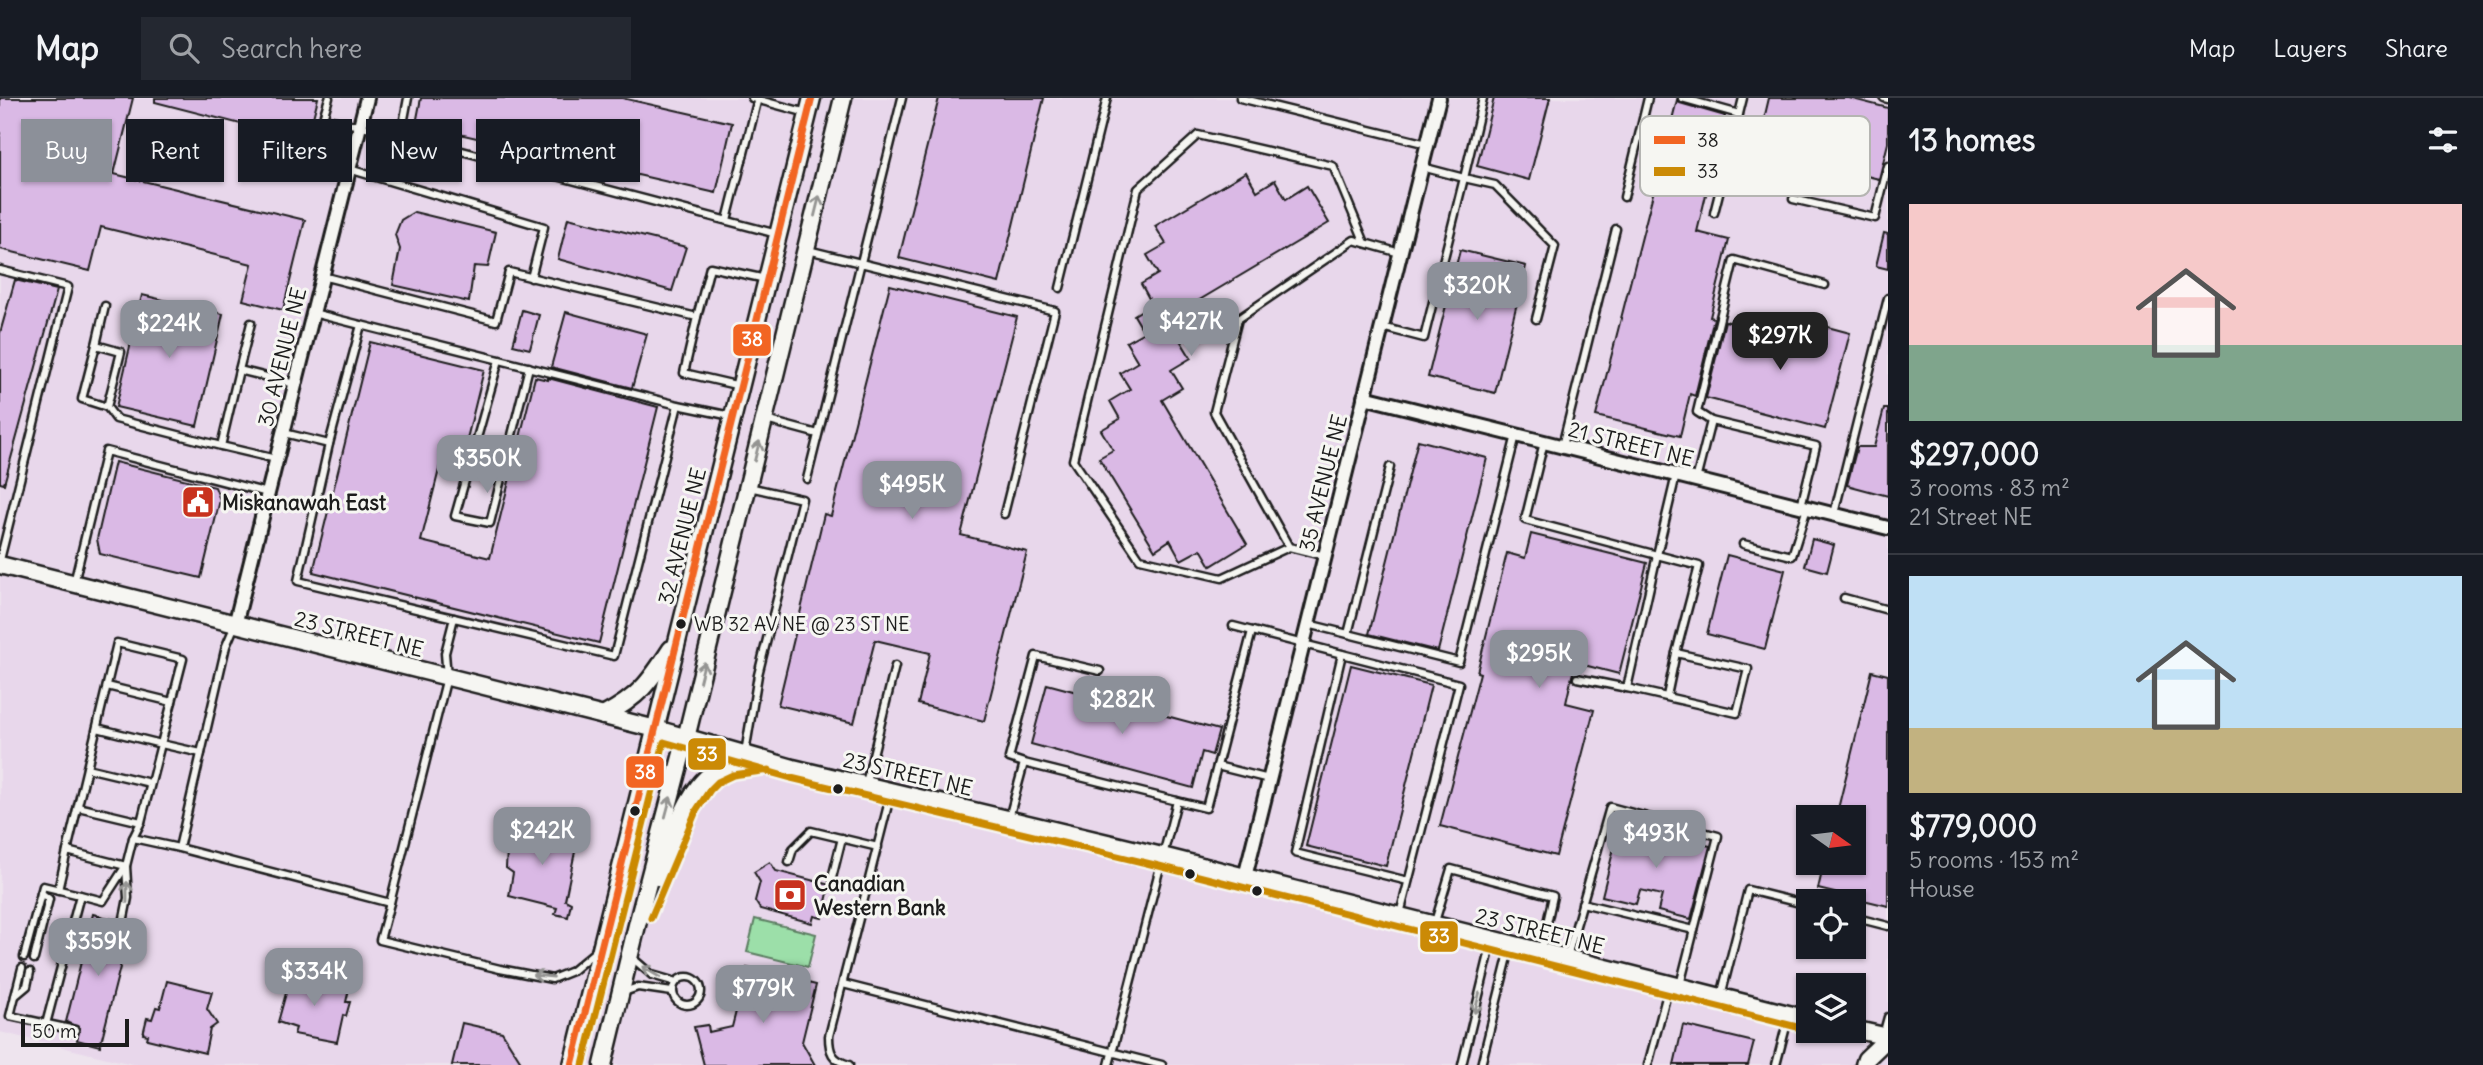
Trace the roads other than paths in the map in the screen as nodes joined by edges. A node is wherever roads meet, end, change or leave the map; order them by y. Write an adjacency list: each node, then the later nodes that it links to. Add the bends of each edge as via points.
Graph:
1 (329, 98): 18 (lane, via 323,118)
2 (367, 98): 18 (street, 30 AVENUE NE)
3 (408, 98): 17 (lane)
4 (756, 98): 14 (lane); 33 (lane)
5 (843, 98): 37 (main road, one-way to 5)
6 (902, 98): 39 (lane)
7 (1107, 98): 45 (lane)
8 (1240, 98): 21 (lane)
9 (1439, 98): 21 (street, 35 AVENUE NE)
10 (1483, 98): 27 (lane)
11 (1648, 98): 16 (lane)
12 (1682, 98): 15 (lane)
13 (1743, 98): 15 (lane)
14 (811, 106): 35 (main road, 32 AVENUE NE)
15 (1739, 114)
16 (1644, 116)
17 (404, 119)
18 (360, 126): 19 (lane); 23 (street, 30 AVENUE NE)
19 (366, 127)
20 (1640, 131): 30 (lane)
21 (1427, 145): 25 (street, 35 AVENUE NE)
22 (462, 151): 33 (lane)
23 (352, 157)
24 (1888, 166): 31 (lane, via 1875,218)
25 (1422, 167): 27 (lane); 38 (street, 35 AVENUE NE)
26 (352, 170): 42 (lane, via 544,227)
27 (1464, 178): 50 (lane, via 1495,185 1555,246); 53 (lane, via 1424,338)
28 (346, 182): 41 (street, 30 AVENUE NE)
29 (1718, 196): 32 (lane)
30 (1624, 197)
31 (1793, 199)
32 (1714, 213)
33 (727, 220): 35 (lane)
34 (1616, 229): 72 (lane)
35 (779, 234): 43 (main road, 32 AVENUE NE)
36 (1365, 243): 38 (lane); 85 (lane, via 1354,240 1238,319 1217,399 1214,412); 85 (lane, via 1333,166 1198,135 1138,189 1073,460 1140,559 1222,578)
37 (806, 250): 39 (lane); 64 (main road)
38 (1400, 253): 53 (street, 35 AVENUE NE)
39 (861, 264): 67 (lane); 81 (lane, via 1055,311)
40 (0, 270): 88 (lane, via 68,287)
41 (322, 276): 42 (lane, via 496,321 509,272); 48 (street, 30 AVENUE NE)
42 (531, 278): 49 (lane)
43 (767, 279): 49 (lane, via 710,267); 59 (main road, 32 AVENUE NE)
44 (1825, 285): 65 (lane, via 1734,260 1697,412)
45 (1060, 288)
46 (1888, 298): 82 (lane)
47 (105, 306): 54 (lane)
48 (313, 313): 52 (lane); 58 (street, 30 AVENUE NE)
49 (697, 317): 59 (lane, via 684,373)
50 (1536, 319)
51 (251, 323): 57 (lane)
52 (360, 325): 55 (lane); 70 (lane)
53 (1382, 327): 60 (street, 35 AVENUE NE)
54 (96, 345): 62 (lane, via 82,399); 62 (lane, via 121,352)
55 (499, 360): 56 (lane); 56 (lane, via 455,516 490,523)
56 (529, 367): 61 (lane)
57 (239, 370): 58 (lane); 71 (lane)
58 (295, 384): 66 (street, 30 AVENUE NE)
59 (740, 386): 63 (main road, 32 AVENUE NE)
60 (1364, 397): 68 (street, 21 STREET NE); 87 (street, 35 AVENUE NE)
61 (678, 405): 63 (lane); 92 (lane, via 614,656)
62 (107, 407): 71 (lane, via 116,419)
63 (732, 417): 98 (main road, 32 AVENUE NE)
64 (764, 420): 67 (lane); 78 (main road, one-way to 64)
65 (1711, 421): 77 (lane); 80 (lane, via 1816,446)
66 (283, 432): 70 (lane); 73 (street, 30 AVENUE NE)
67 (818, 435): 76 (lane)
68 (1516, 435): 69 (street, 21 STREET NE); 97 (lane, via 1459,662)
69 (1544, 442): 72 (street, 21 STREET NE); 86 (lane, via 1525,520)
70 (329, 444): 92 (lane, via 298,581)
71 (221, 446): 73 (lane)
72 (1562, 446): 75 (street, 21 STREET NE)
73 (276, 459): 79 (street, 30 AVENUE NE)
74 (1390, 467): 97 (lane)
75 (1676, 475): 77 (street, 21 STREET NE); 86 (lane)
76 (807, 479)
77 (1696, 480): 80 (street, 21 STREET NE)
78 (748, 487): 113 (main road, one-way to 78); 116 (lane, via 802,499 758,675)
79 (268, 493): 89 (lane, via 106,451); 94 (street, 30 AVENUE NE)
80 (1804, 507): 82 (street, 21 STREET NE); 84 (lane, via 1792,556)
81 (1004, 514)
82 (1834, 514): 83 (street, 21 STREET NE)
83 (1888, 528)
84 (1743, 544)
85 (1289, 547): 87 (lane)
86 (1657, 555): 100 (lane, via 1699,566); 107 (lane)
87 (1325, 556): 93 (street, 35 AVENUE NE)
88 (0, 563): 89 (main road, 23 STREET NE)
89 (74, 584): 94 (main road, 23 STREET NE)
90 (1844, 598): 91 (lane)
91 (1888, 610)
92 (454, 618): 104 (lane, via 445,653)
93 (1308, 624): 97 (lane); 99 (street, 35 AVENUE NE)
94 (234, 625): 104 (main road, 23 STREET NE); 115 (lane)
95 (1233, 626): 96 (lane)
96 (1252, 631): 99 (lane); 119 (lane)
97 (1348, 634)
98 (679, 635): 110 (main road, via 646,686); 112 (main road, 32 AVENUE NE)
99 (1303, 644): 101 (lane); 121 (street, 35 AVENUE NE)
100 (1676, 653): 108 (lane); 108 (lane, via 1748,669 1737,713)
101 (1342, 654): 139 (lane, via 1295,853); 139 (lane, via 1459,684)
102 (895, 666): 123 (lane)
103 (1100, 671): 118 (lane, via 1036,656 1009,758)
104 (447, 677): 110 (main road, 23 STREET NE); 143 (lane)
105 (1577, 678): 107 (lane)
106 (107, 686): 109 (lane); 109 (lane, via 117,643 183,659); 111 (lane)
107 (1627, 688): 108 (lane)
108 (1667, 696)
109 (172, 702): 114 (lane)
110 (603, 716): 112 (main road, 23 STREET NE)
111 (97, 728): 114 (lane); 120 (lane)
112 (656, 729): 113 (main road, 23 STREET NE); 155 (main road, 32 AVENUE NE)
113 (686, 738): 116 (main road, 23 STREET NE); 148 (main road, one-way to 113)
114 (161, 744): 115 (lane); 122 (lane)
115 (201, 753): 132 (lane)
116 (744, 754): 117 (main road, 23 STREET NE)
117 (768, 760): 123 (main road, 23 STREET NE); 148 (main road, via 725,766 697,789)
118 (1024, 763): 125 (lane); 127 (lane)
119 (1217, 766): 121 (lane); 125 (lane, via 1206,808)
120 (87, 768): 122 (lane); 126 (lane)
121 (1269, 779): 137 (street, 35 AVENUE NE)
122 (150, 783): 128 (lane)
123 (866, 785): 124 (main road, 23 STREET NE)
124 (891, 791): 127 (main road, 23 STREET NE); 131 (lane)
125 (1177, 801): 134 (lane)
126 (78, 807): 128 (lane); 133 (lane)
127 (1009, 819): 134 (main road, 23 STREET NE)
128 (141, 822): 129 (lane)
129 (133, 838): 132 (lane); 136 (lane)
130 (842, 838): 131 (lane); 135 (lane, via 811,831 796,844); 138 (lane)
131 (878, 847): 164 (lane)
132 (179, 848): 143 (lane)
133 (68, 851): 136 (lane); 140 (lane)
134 (1162, 856): 137 (main road, 23 STREET NE); 177 (lane)
135 (789, 862)
136 (126, 866): 142 (lane, via 103,901); 147 (lane, one-way to 136)
137 (1245, 877): 146 (main road, 23 STREET NE)
138 (832, 878)
139 (1408, 881): 146 (lane)
140 (58, 890): 141 (lane, via 43,886); 142 (lane)
141 (41, 893): 158 (lane); 159 (lane, via 49,899)
142 (80, 895): 173 (lane)
143 (390, 902): 155 (lane, one-way to 143, via 572,971 552,979 380,940)
144 (1796, 902): 169 (lane, via 1748,890)
145 (1582, 903): 152 (lane); 152 (lane, via 1610,807 1718,836); 160 (lane)
146 (1399, 916): 150 (main road, 23 STREET NE)
147 (124, 918)
148 (638, 920): 157 (main road)
149 (1866, 920): 151 (lane)
150 (1434, 925): 153 (main road, 23 STREET NE); 156 (lane, via 1451,869 1553,897)
151 (1888, 926)
152 (1694, 930): 165 (lane)
153 (1493, 940): 154 (main road, 23 STREET NE); 183 (lane, one-way to 183)
154 (1511, 945): 156 (main road, 23 STREET NE); 184 (lane)
155 (601, 946): 178 (main road, 32 AVENUE NE)
156 (1540, 952): 160 (main road, 23 STREET NE)
157 (629, 954): 163 (lane, one-way to 157, via 652,975); 167 (main road)
158 (24, 957)
159 (34, 958)
160 (1567, 959): 165 (main road, 23 STREET NE)
161 (22, 968): 168 (lane)
162 (30, 972): 168 (lane, via 27,986)
163 (676, 982): 166 (lane); 166 (lane, via 684,977 694,979 701,994 687,1005 677,1002)
164 (843, 984): 177 (lane); 180 (lane, via 829,1046 837,1060)
165 (1674, 986): 169 (main road, 23 STREET NE); 185 (lane)
166 (673, 992): 167 (lane, via 639,987)
167 (620, 993): 179 (main road)
168 (14, 997): 173 (lane, via 10,1016)
169 (1721, 998): 170 (main road, 23 STREET NE)
170 (1789, 1015): 171 (main road, 23 STREET NE); 186 (lane)
171 (1796, 1016)
172 (1888, 1017): 176 (lane)
173 (47, 1024): 174 (lane)
174 (75, 1030)
175 (1866, 1033): 176 (main road)
176 (1886, 1037): 187 (main road)
177 (1112, 1052): 181 (lane); 182 (lane)
178 (572, 1065)
179 (603, 1065)
180 (849, 1065)
181 (1109, 1065)
182 (1162, 1065)
183 (1462, 1065)
184 (1481, 1065)
185 (1648, 1065)
186 (1776, 1065)
187 (1864, 1065)

